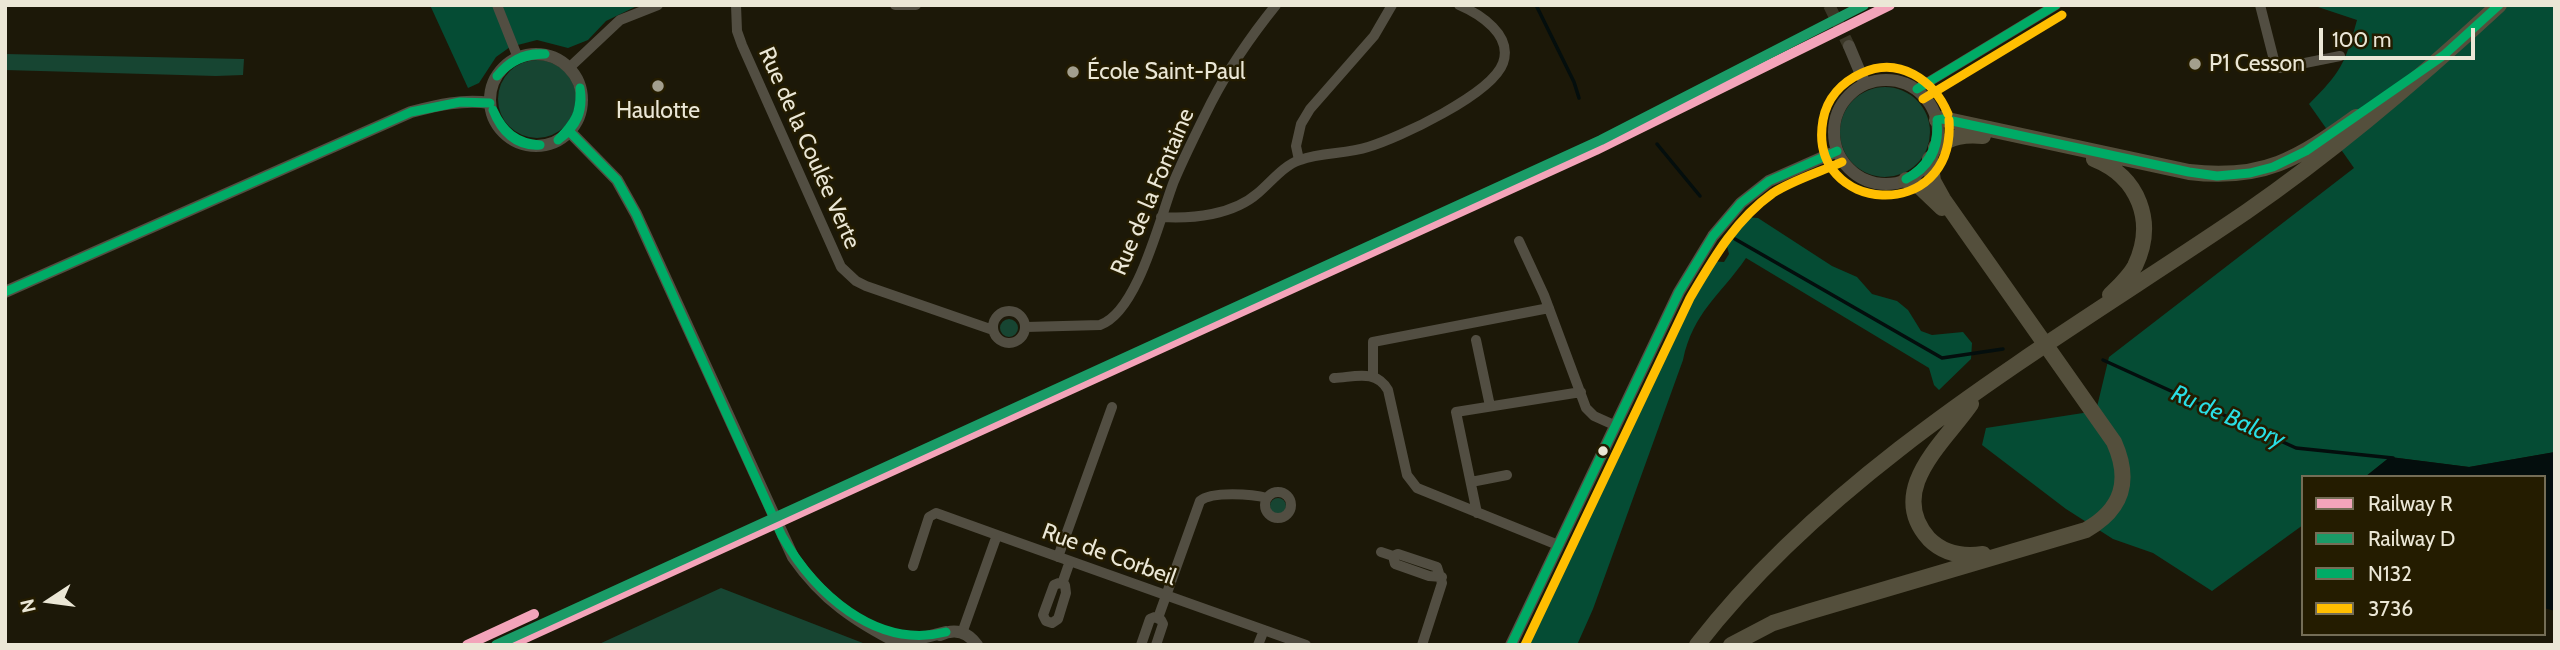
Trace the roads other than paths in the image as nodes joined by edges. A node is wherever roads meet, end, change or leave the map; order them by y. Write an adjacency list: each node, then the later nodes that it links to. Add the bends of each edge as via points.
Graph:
1 (497, 5): 15 (street)
2 (658, 5): 16 (street, via 620,20)
3 (736, 5): 32 (street, Rue de la Coulée Verte, via 741,45 841,267 866,286)
4 (895, 5): 5 (street)
5 (916, 5)
6 (1276, 5): 26 (street, Rue de la Fontaine, via 1224,78)
7 (1392, 5): 24 (street, via 1374,36 1300,124)
8 (1459, 5): 24 (street, via 1482,16 1502,43 1503,62 1494,77 1465,100 1368,148)
9 (2056, 5): 18 (street)
10 (2260, 5): 14 (street, via 2275,64 2280,68)
11 (2499, 5): 13 (main road)
12 (1849, 46): 17 (street)
13 (2444, 55): 20 (main road, via 2306,151 2250,173 2217,176 2189,172); 30 (main road, via 2347,138)
14 (2340, 56)
15 (518, 58): 16 (street, via 544,54); 19 (street, via 497,76)
16 (570, 67): 21 (street, via 582,92 582,106)
17 (1865, 84): 18 (street, via 1891,79); 22 (street, via 1841,105 1835,120)
18 (1917, 89): 20 (street)
19 (490, 103): 21 (street, via 502,130 521,143 543,145); 28 (street, via 440,104 411,112)
20 (1937, 120): 23 (street)
21 (570, 132): 54 (street, via 617,180 636,214 793,556 818,590)
22 (1838, 151): 25 (street, via 1858,176 1890,184); 40 (street, via 1769,181 1741,203 1713,236 1679,292)
23 (1933, 153): 25 (street, via 1920,172); 30 (main road, via 1949,139 1965,134 1998,136 2091,158 2111,166 2124,178 2145,215 2143,243 2134,268); 68 (main road, via 1933,181 1943,199 2114,442 2124,472 2119,496 2107,516 2085,530 1808,611)
24 (1299, 160): 26 (street, via 1255,196 1223,211 1189,218)
25 (1906, 180): 36 (main road, via 1939,204 2111,449 2115,486 2109,502 2095,517 1988,554 1948,552 1928,537 1914,511 1920,474)
26 (1161, 217): 31 (street, Rue de la Fontaine, via 1132,291 1112,319 1100,326)
27 (1520, 241): 29 (street)
28 (5, 292)
29 (1549, 308): 34 (street, via 1373,342); 37 (street)
30 (2091, 314): 36 (main road)
31 (1026, 327): 32 (street, Rue de la Coulée Verte, via 1020,340 1011,344 997,339); 32 (street, via 1021,316 1006,311 997,316)
32 (993, 330)
33 (1476, 340): 39 (street)
34 (1373, 376): 35 (street); 44 (street, via 1388,390 1407,475 1417,488)
35 (1334, 378)
36 (1980, 389): 67 (main road, via 1840,498 1783,549)
37 (1581, 392): 39 (street); 40 (street, via 1594,416)
38 (1112, 407): 48 (street)
39 (1490, 407): 42 (street, via 1456,412)
40 (1614, 425): 46 (street)
41 (1507, 475): 42 (street)
42 (1471, 482): 44 (street)
43 (1267, 498): 52 (street, via 1210,495 1200,501)
44 (1477, 513): 46 (street)
45 (997, 535): 48 (street, Rue de Corbeil); 50 (street, Rue de Corbeil, via 936,513 929,517); 57 (street)
46 (1558, 545): 66 (street)
47 (1381, 552): 65 (street, via 1437,567 1442,577)
48 (1058, 557): 49 (street, Rue de Corbeil)
49 (1070, 561): 51 (street); 52 (street, Rue de Corbeil)
50 (913, 566)
51 (1062, 584)
52 (1166, 595): 53 (street); 55 (street, Rue de Corbeil)
53 (1158, 618): 61 (street, via 1150,620); 62 (street, via 1163,624)
54 (856, 621): 56 (street, via 914,640); 58 (street)
55 (1264, 630): 63 (street); 64 (street, Rue de Corbeil)
56 (946, 632): 57 (street); 59 (street)
57 (962, 633): 60 (street)
58 (902, 645)
59 (930, 645)
60 (977, 645)
61 (1141, 645)
62 (1156, 645)
63 (1258, 645)
64 (1306, 645)
65 (1422, 645)
66 (1511, 645)
67 (1697, 645)
68 (1731, 645)

